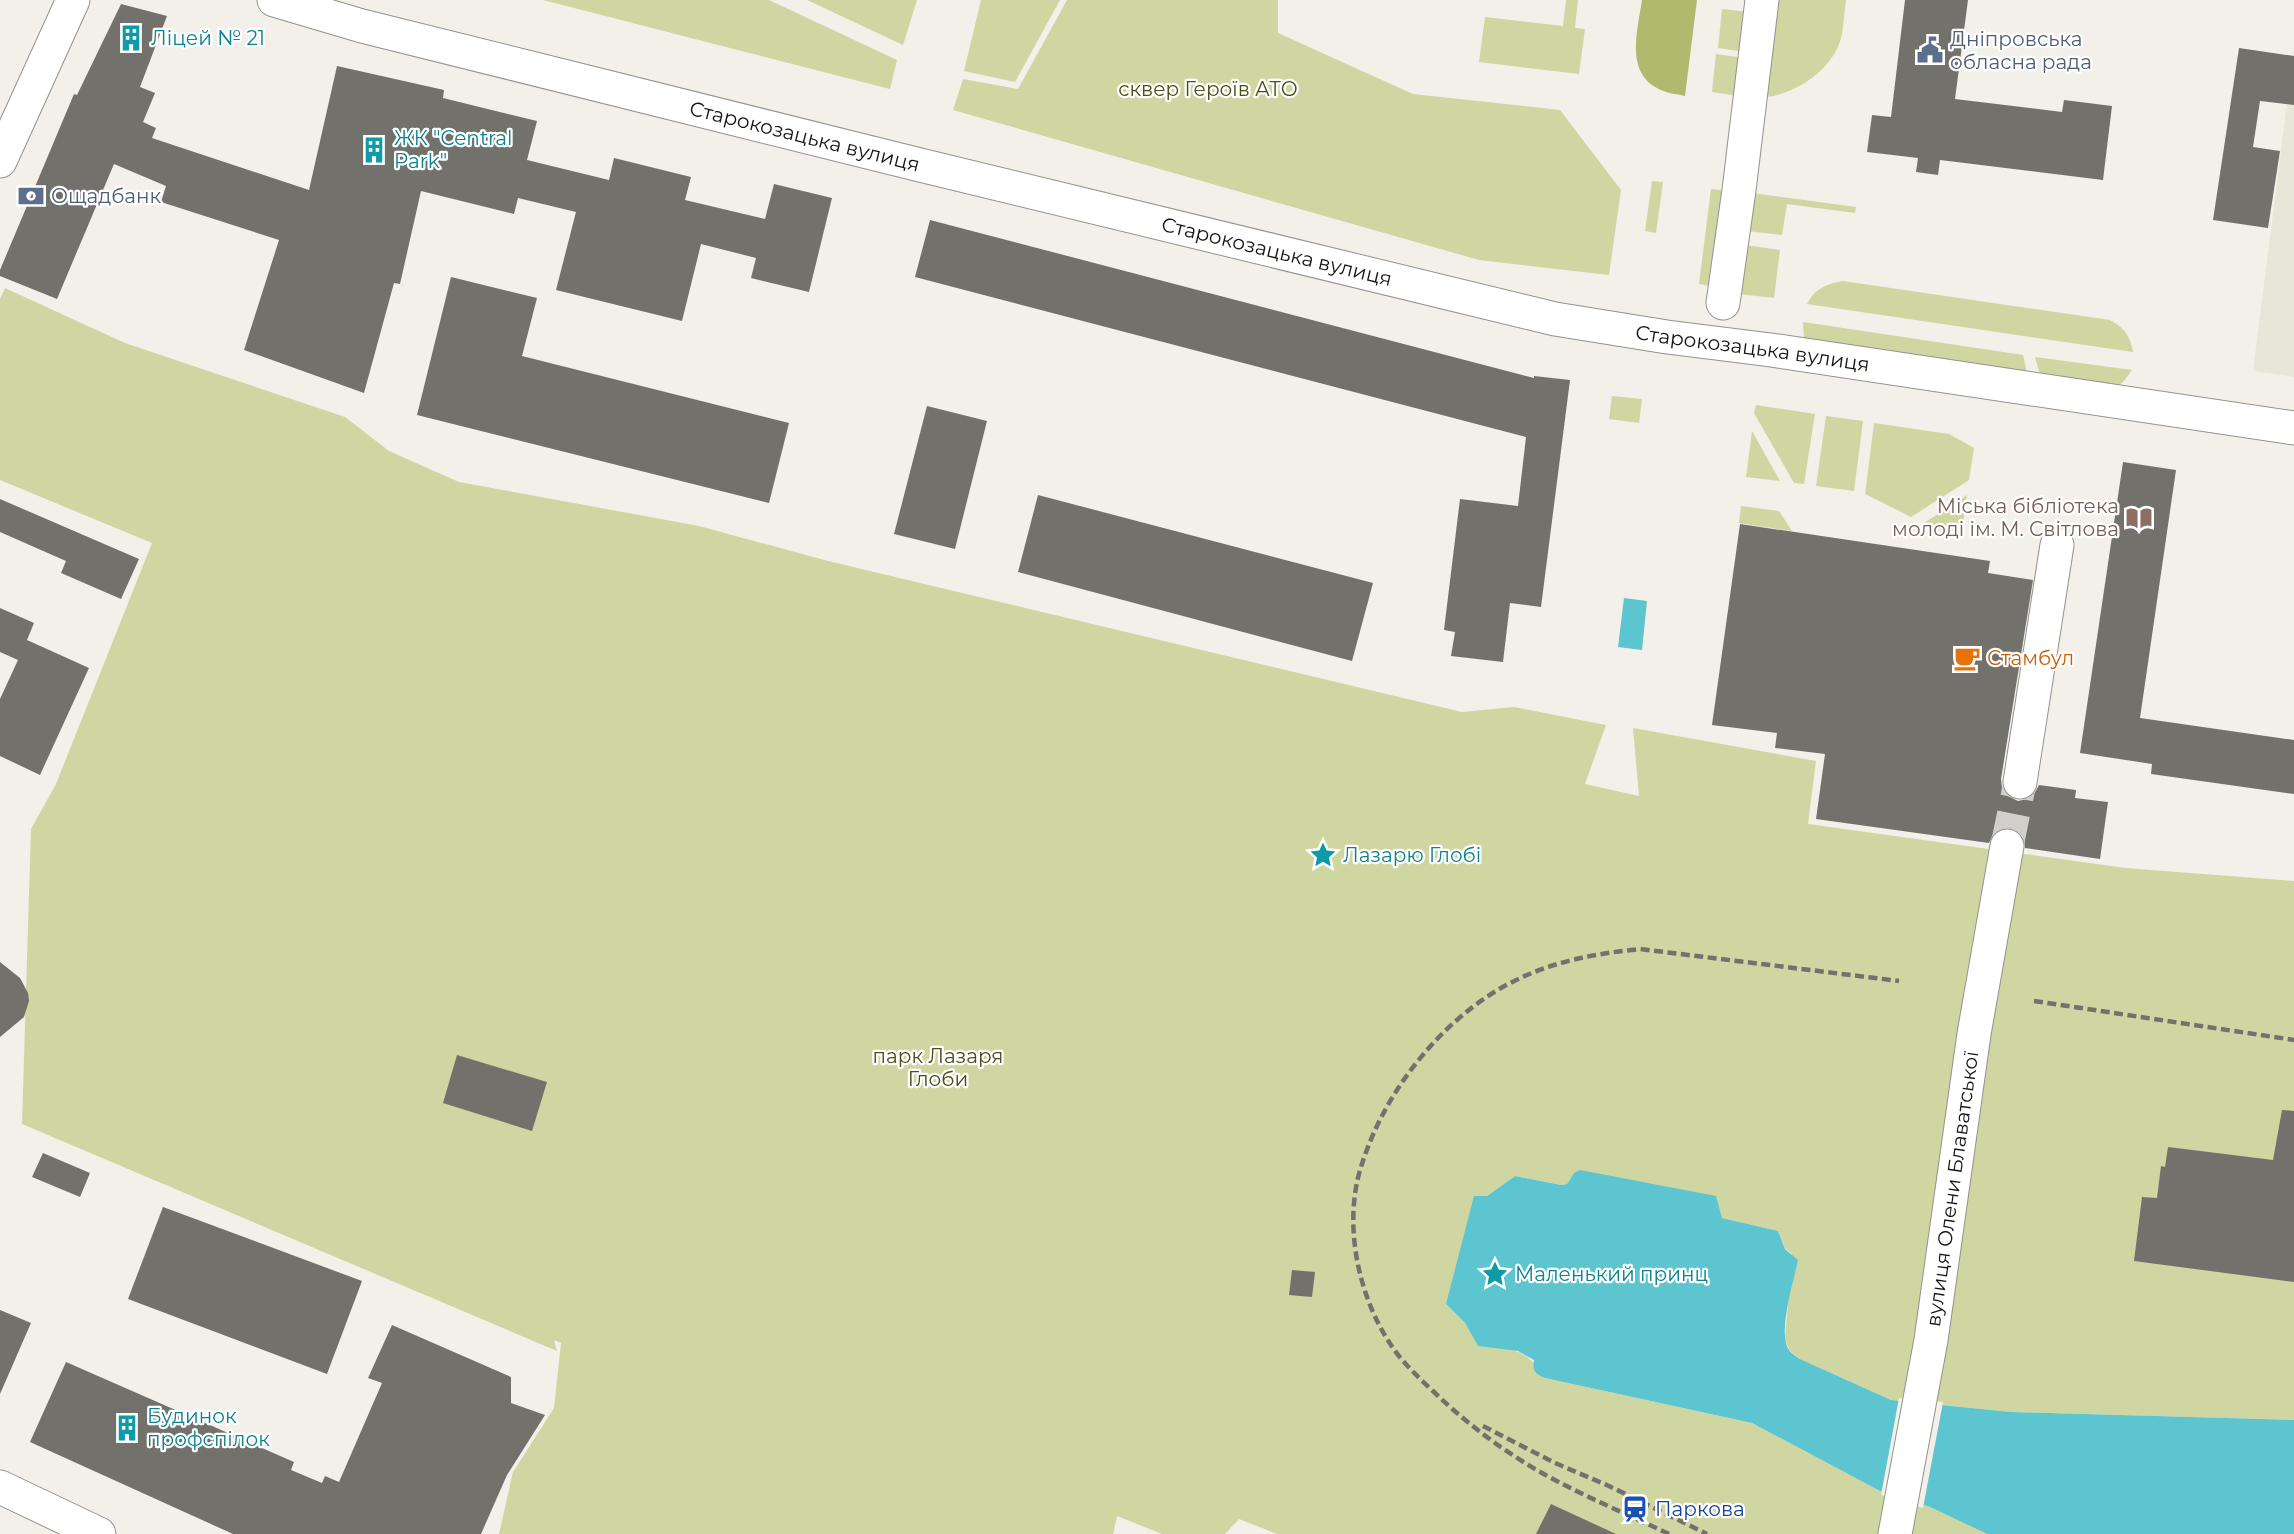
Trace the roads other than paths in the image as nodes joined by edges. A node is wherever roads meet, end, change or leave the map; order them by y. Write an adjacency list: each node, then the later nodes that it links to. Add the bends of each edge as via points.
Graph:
1 (73, 0): 4 (street)
2 (274, 0): 6 (street, Старокозацька вулиця, via 362,26 916,164 1555,319)
3 (1762, 0): 5 (street)
4 (0, 161)
5 (1723, 303)
6 (2294, 428)
7 (2056, 545): 8 (street)
8 (2020, 782)
9 (2007, 846): 12 (street, вулиця Олени Блаватської, via 1974,1034 1930,1340)
10 (0, 1487): 11 (street)
11 (99, 1534)
12 (1895, 1534)

